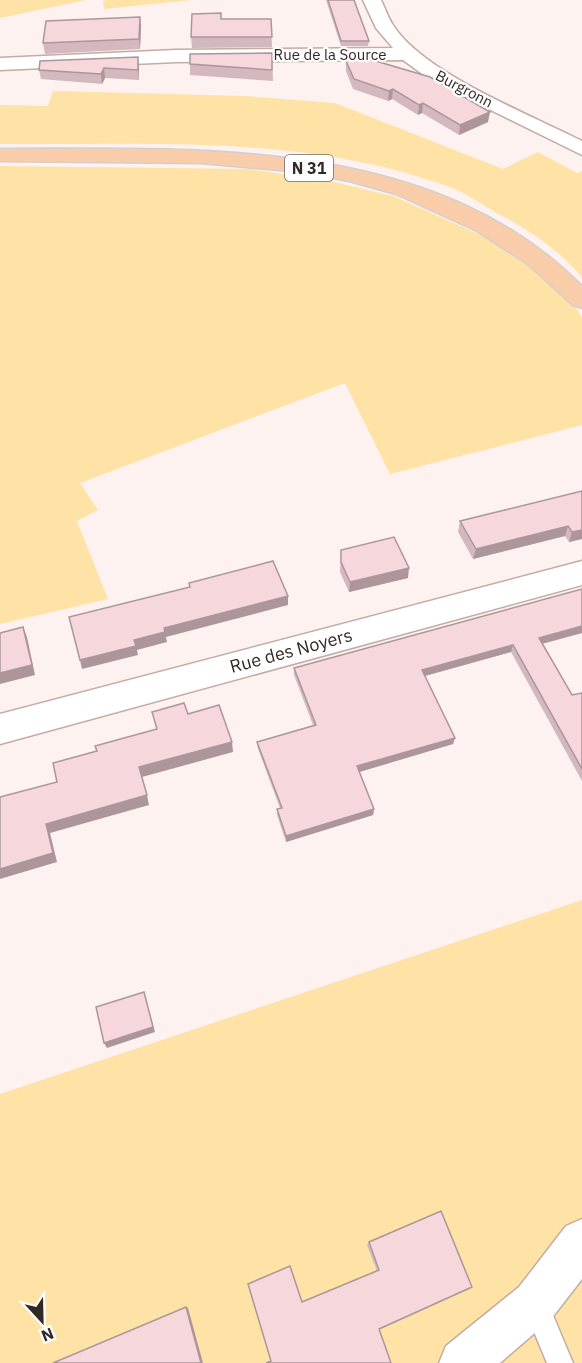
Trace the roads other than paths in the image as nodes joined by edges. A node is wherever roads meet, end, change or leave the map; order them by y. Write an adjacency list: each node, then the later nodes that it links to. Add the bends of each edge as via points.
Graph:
1 (372, 0): 2 (street, Burgronn, via 385,28)
2 (408, 54): 3 (street, Rue de la Source, via 176,56); 4 (street, Burgronn, via 439,77)
3 (0, 64)
4 (582, 149)
5 (0, 156): 6 (main road, N 31, via 219,159 282,163 347,174 399,188 505,236 544,264)
6 (582, 300)
7 (582, 573): 8 (street, Rue des Noyers)
8 (0, 729)
9 (582, 1242): 10 (street)
10 (535, 1303): 11 (street); 12 (lane)
11 (463, 1363)
12 (560, 1363)

